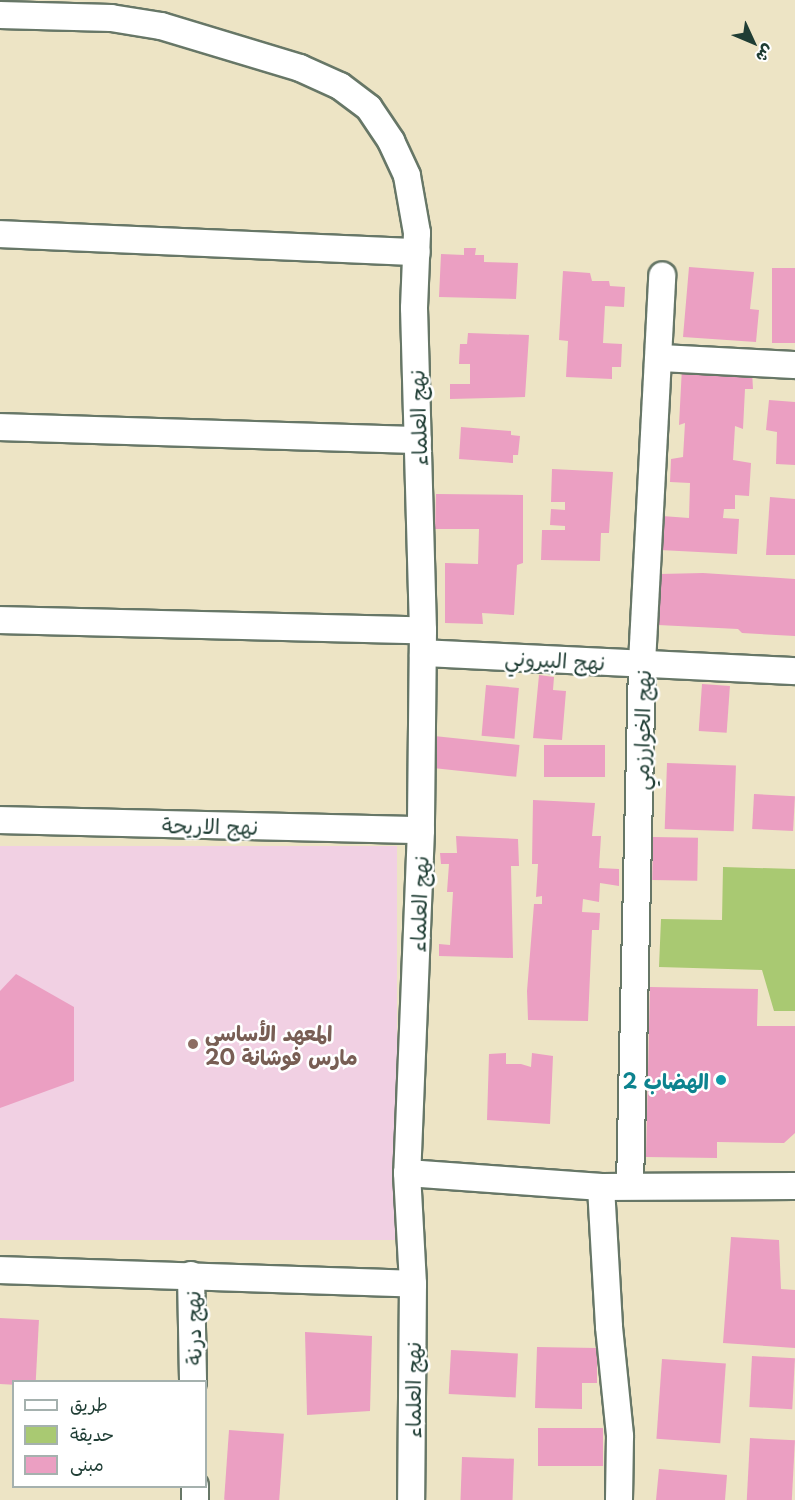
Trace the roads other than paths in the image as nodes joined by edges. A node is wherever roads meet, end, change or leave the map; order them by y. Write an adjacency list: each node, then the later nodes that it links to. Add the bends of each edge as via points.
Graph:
1 (0, 15): 3 (street, نهج العلماء, via 111,18 161,26 300,68 340,87 369,108 395,150 407,176)
2 (0, 234): 3 (street)
3 (417, 252): 8 (street, نهج العلماء, via 414,308)
4 (662, 276): 5 (street, نهج الخوارزمي)
5 (660, 358): 6 (street); 11 (street, نهج الخوارزمي)
6 (795, 365)
7 (0, 427): 8 (street)
8 (418, 440): 10 (street, نهج العلماء)
9 (0, 620): 10 (street, نهج البيروني)
10 (423, 641): 11 (street, نهج البيروني); 14 (street, نهج العلماء)
11 (642, 663): 12 (street, نهج البيروني); 16 (street, نهج الخوارزمي)
12 (795, 671)
13 (0, 820): 14 (street, نهج الاريحة)
14 (421, 830): 15 (street, نهج العلماء)
15 (407, 1173): 17 (street); 21 (street, نهج العلماء)
16 (630, 1185): 17 (street); 18 (street)
17 (601, 1186): 24 (street, via 620,1436)
18 (795, 1186)
19 (0, 1270): 20 (street)
20 (191, 1275): 21 (street); 22 (street, نهج درنة)
21 (412, 1284): 23 (street, نهج العلماء)
22 (193, 1380)
23 (411, 1500)
24 (619, 1500)

